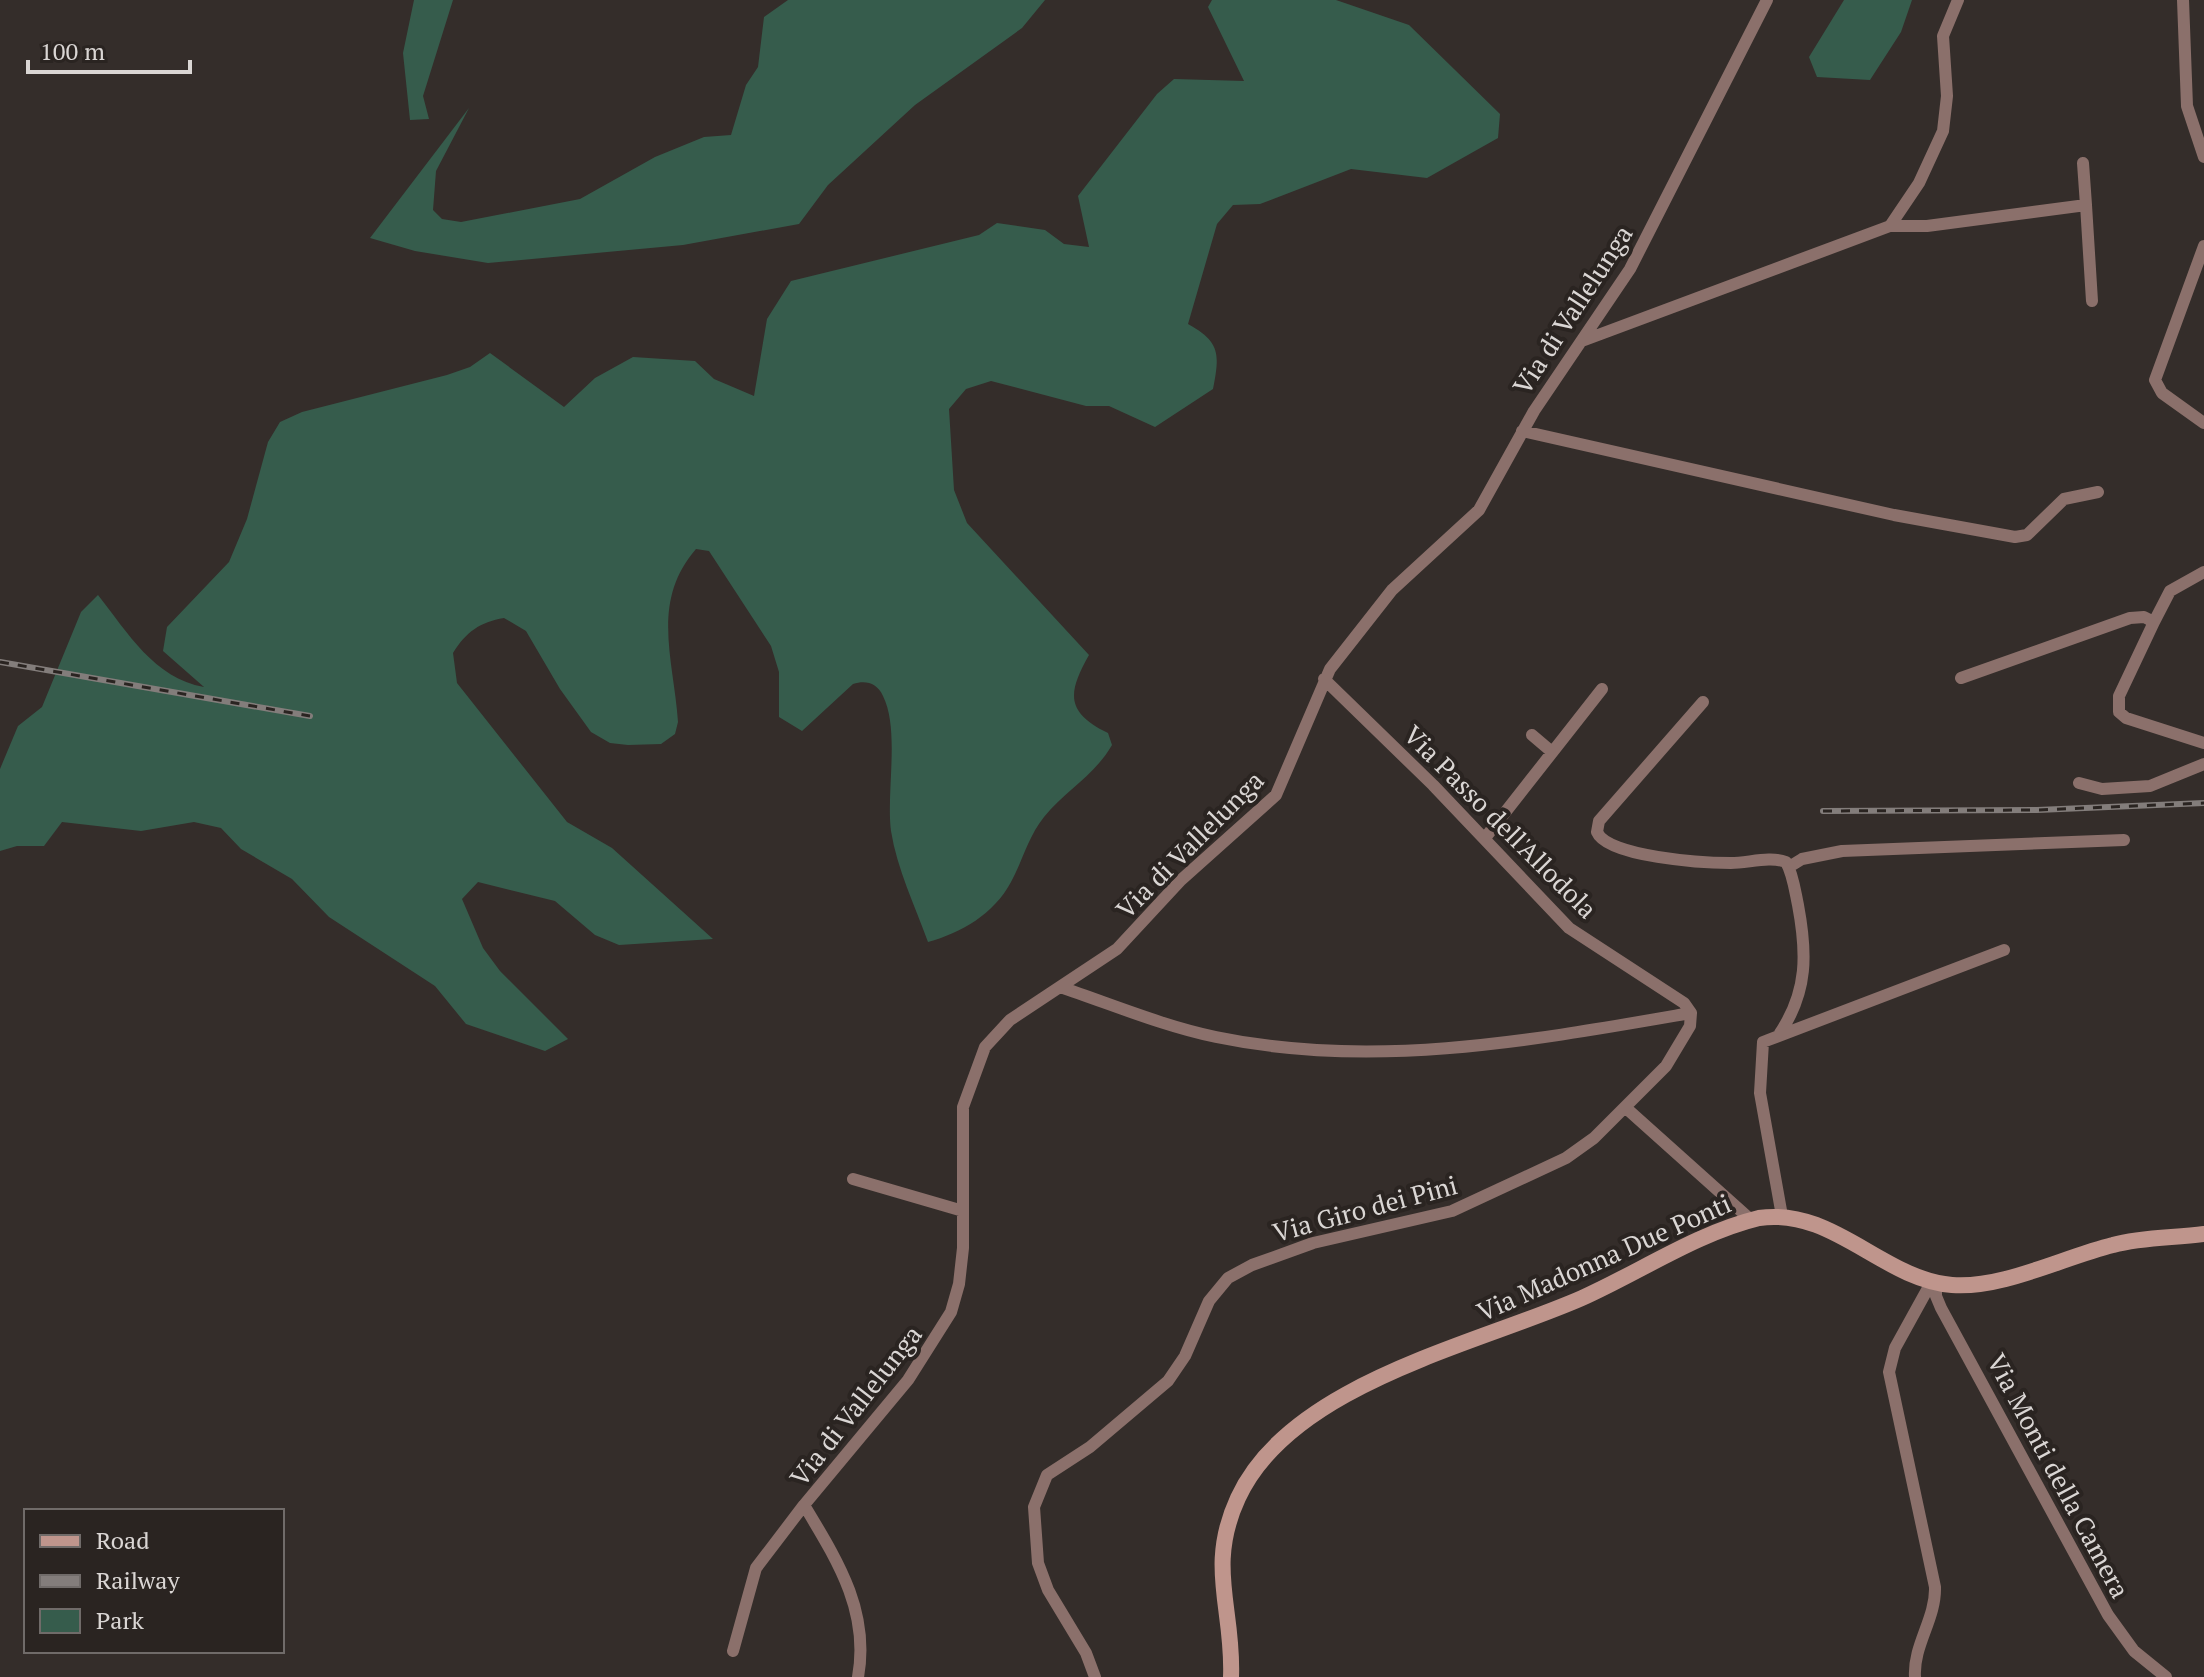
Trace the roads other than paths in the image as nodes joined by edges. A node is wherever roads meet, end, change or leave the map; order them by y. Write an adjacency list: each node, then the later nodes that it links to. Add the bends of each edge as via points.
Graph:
1 (1767, 0): 10 (street, Via di Vallelunga, via 1641,249)
2 (1958, 0): 7 (street, via 1943,36 1943,131 1923,176)
3 (2183, 0): 4 (street, via 2187,106)
4 (2204, 157)
5 (2083, 163): 6 (street)
6 (2086, 205): 7 (street); 9 (street)
7 (1890, 226): 10 (street)
8 (2204, 246): 11 (street, via 2155,380 2167,397)
9 (2092, 301)
10 (1581, 341): 12 (street, Via di Vallelunga)
11 (2204, 423)
12 (1522, 431): 13 (street, via 2015,537 2027,535 2064,499); 17 (street, Via di Vallelunga, via 1475,515 1392,590)
13 (2098, 492)
14 (2204, 572): 15 (street, via 2170,591)
15 (2154, 622): 16 (street, via 2130,618); 21 (street, via 2119,696 2119,712)
16 (1961, 678)
17 (1324, 679): 25 (street, Via Passo dell'Allodola); 29 (street, Via di Vallelunga, via 1282,784 1269,803 1181,880 1117,949)
18 (1602, 689): 22 (street)
19 (1703, 702): 27 (street, via 1599,821 1598,835 1610,846 1665,857 1732,863 1781,860)
20 (1532, 735): 22 (street)
21 (2204, 743)
22 (1552, 752): 25 (street)
23 (2204, 764): 24 (street, via 2150,786 2102,789)
24 (2079, 783)
25 (1485, 838): 30 (street, Via Passo dell'Allodola, via 1577,934 1684,1003)
26 (2124, 840): 27 (street, via 1842,851)
27 (1789, 867): 31 (street, via 1805,969 1799,999)
28 (2004, 950): 31 (street)
29 (1060, 987): 30 (street, via 1214,1037 1321,1049 1488,1046); 34 (street, Via di Vallelunga, via 997,1031 974,1070 961,1127)
30 (1691, 1013): 32 (street, Via Giro dei Pini, via 1690,1026 1671,1058)
31 (1780, 1033): 35 (street, via 1761,1045 1759,1081)
32 (1626, 1108): 36 (street); 42 (street, Via Giro dei Pini, via 1566,1158 1461,1207 1304,1246 1252,1265 1222,1283 1172,1377 1139,1408 1047,1475 1036,1497 1033,1536 1041,1575)
33 (853, 1179): 34 (street)
34 (963, 1211): 39 (street, Via di Vallelunga, via 958,1291 940,1334)
35 (1782, 1216): 36 (main road, Via Madonna Due Ponti); 38 (main road, Via Madonna Due Ponti, via 1810,1221)
36 (1751, 1220): 43 (main road, Via Madonna Due Ponti, via 1552,1311 1385,1375 1277,1442 1239,1495 1223,1546)
37 (2204, 1234): 38 (main road, Via Madonna Due Ponti, via 2127,1241 1980,1283)
38 (1934, 1282): 44 (street, via 1899,1340 1889,1372 1935,1587); 45 (street, Via Monti della Camera, via 1941,1308 2108,1615 2134,1651)
39 (804, 1505): 40 (street, via 756,1568); 41 (street, Via di Vallelunga, via 856,1605)
40 (733, 1651)
41 (858, 1677)
42 (1095, 1677)
43 (1231, 1677)
44 (1915, 1677)
45 (2166, 1677)

